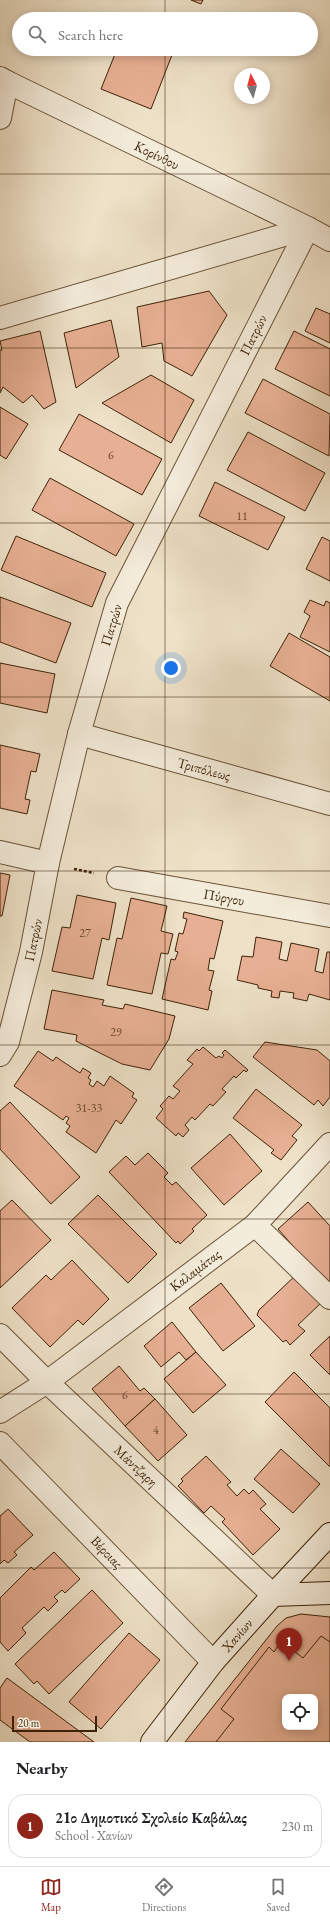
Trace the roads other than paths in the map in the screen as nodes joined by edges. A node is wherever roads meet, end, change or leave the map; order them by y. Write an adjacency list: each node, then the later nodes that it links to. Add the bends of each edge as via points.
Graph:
1 (3, 80): 2 (street, Κορίνθου); 3 (street, Κορίνθου)
2 (0, 118)
3 (308, 228): 4 (street, Κορίνθου); 5 (street); 6 (street, Πατρών, via 117,603)
4 (330, 240)
5 (0, 318)
6 (79, 734): 7 (street, Τριπόλεως); 9 (street, Πατρών)
7 (330, 804)
8 (0, 852): 9 (street)
9 (48, 863): 12 (street, Πατρών, via 31,952 8,1042)
10 (118, 878): 11 (street, Πύργου)
11 (330, 916)
12 (0, 1054)
13 (330, 1144): 14 (street, Καλαμάτας)
14 (255, 1225): 15 (street); 17 (street, Καλαμάτας)
15 (330, 1298)
16 (0, 1335): 17 (street, Μάντζαρη)
17 (46, 1382): 18 (street, Καλαμάτας); 22 (street, Μάντζαρη)
18 (0, 1412)
19 (0, 1442): 23 (street, Βέροιας)
20 (330, 1534): 22 (street, Χανίων)
21 (330, 1592): 22 (street)
22 (273, 1594): 23 (street, Χανίων)
23 (214, 1662): 24 (street, Χανίων)
24 (152, 1742)

